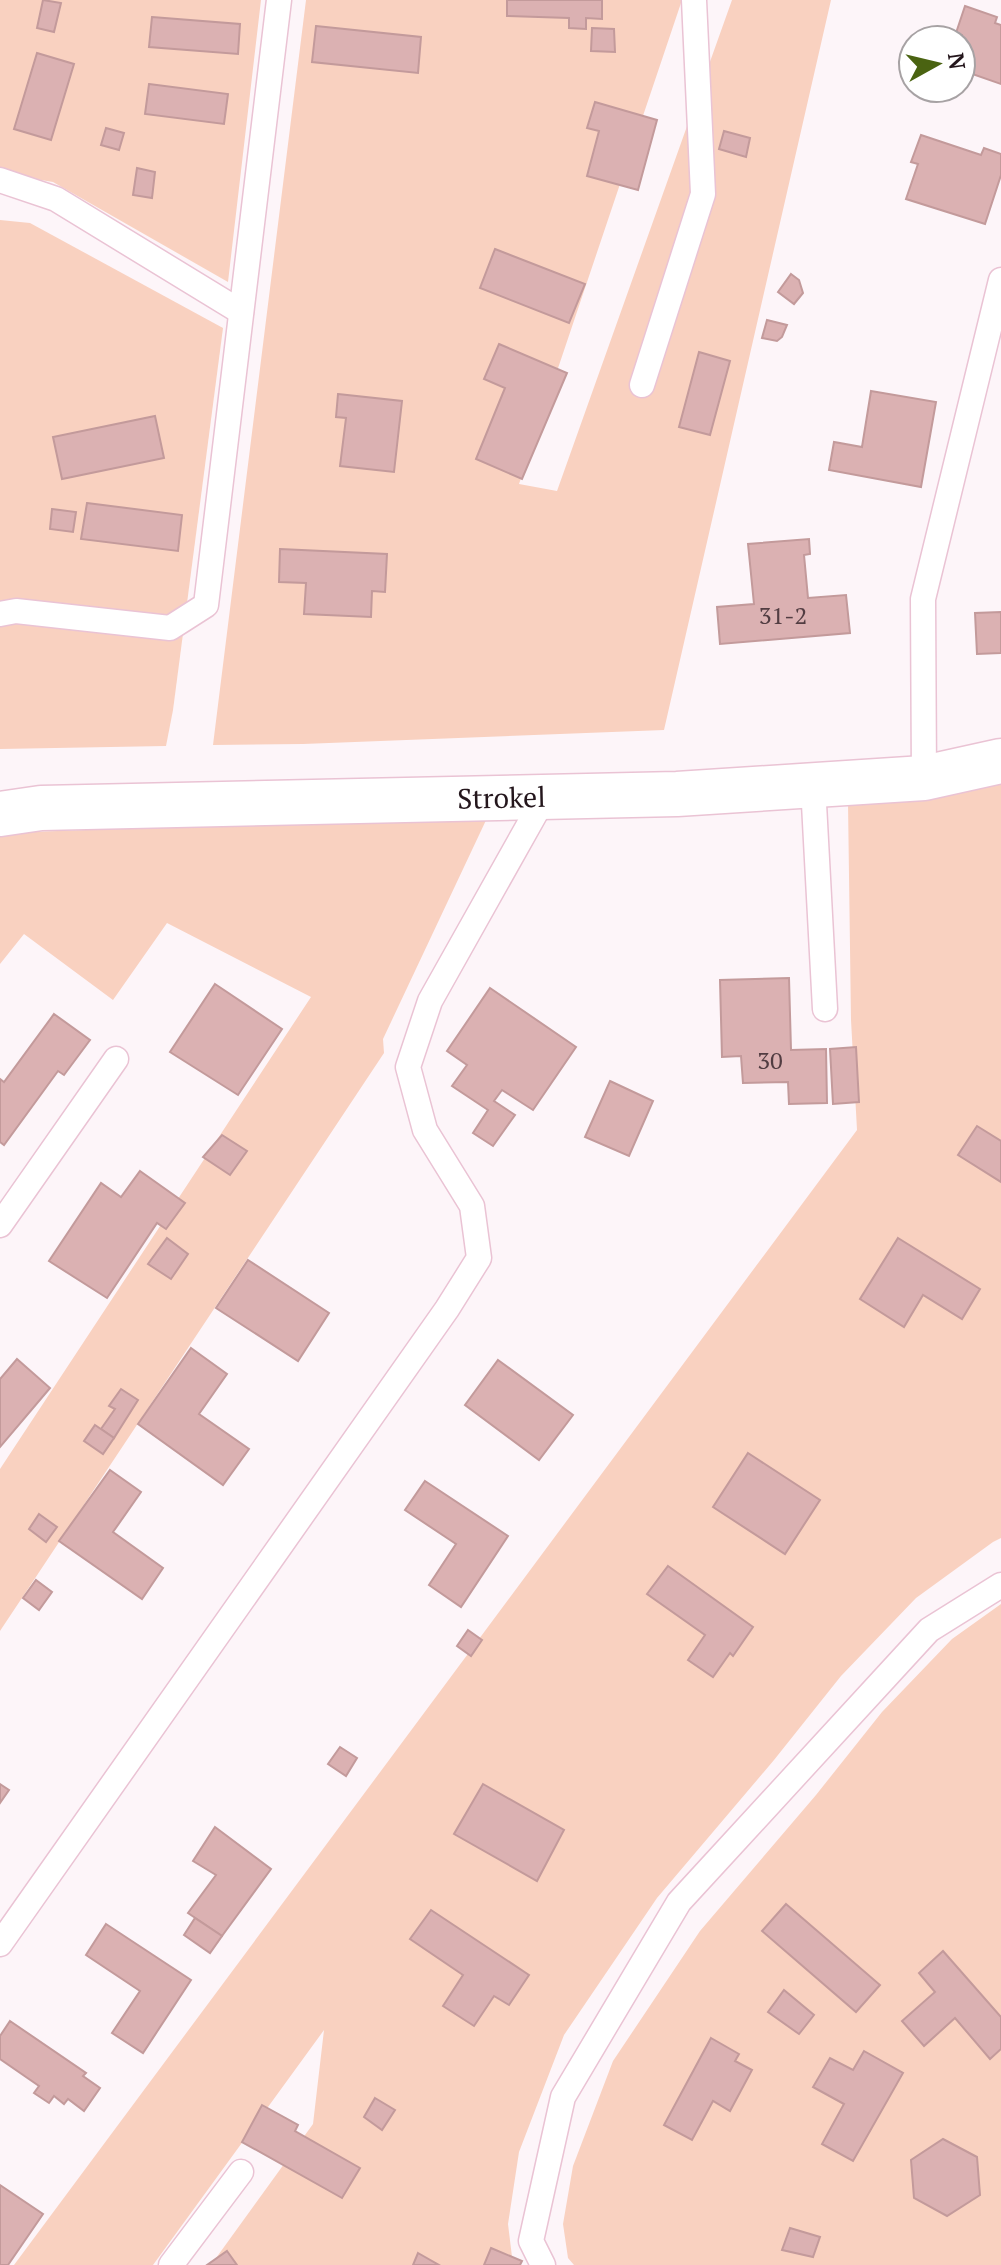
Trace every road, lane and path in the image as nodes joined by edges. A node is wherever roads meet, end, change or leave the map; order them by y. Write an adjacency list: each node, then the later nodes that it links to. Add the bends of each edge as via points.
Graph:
1 (279, 0): 5 (lane)
2 (694, 0): 7 (lane, via 703,194)
3 (0, 180): 5 (lane, via 56,199)
4 (1001, 280): 6 (lane)
5 (241, 312): 8 (lane, via 206,605 170,628 16,611)
6 (991, 361): 10 (lane, via 923,599)
7 (642, 385)
8 (0, 614)
9 (1001, 761): 10 (street, Strokel)
10 (924, 778): 11 (street, Strokel)
11 (813, 785): 12 (street, Strokel); 14 (lane)
12 (544, 798): 13 (street, Strokel, via 41,808); 18 (lane, via 430,1001 408,1067 425,1130 472,1206 479,1258)
13 (0, 814)
14 (825, 1009)
15 (116, 1059): 16 (lane)
16 (0, 1225)
17 (1001, 1585): 21 (lane, via 929,1630 679,1902 563,2097 531,2241)
18 (0, 1944)
19 (241, 2172): 20 (lane)
20 (171, 2265)
21 (543, 2265)

